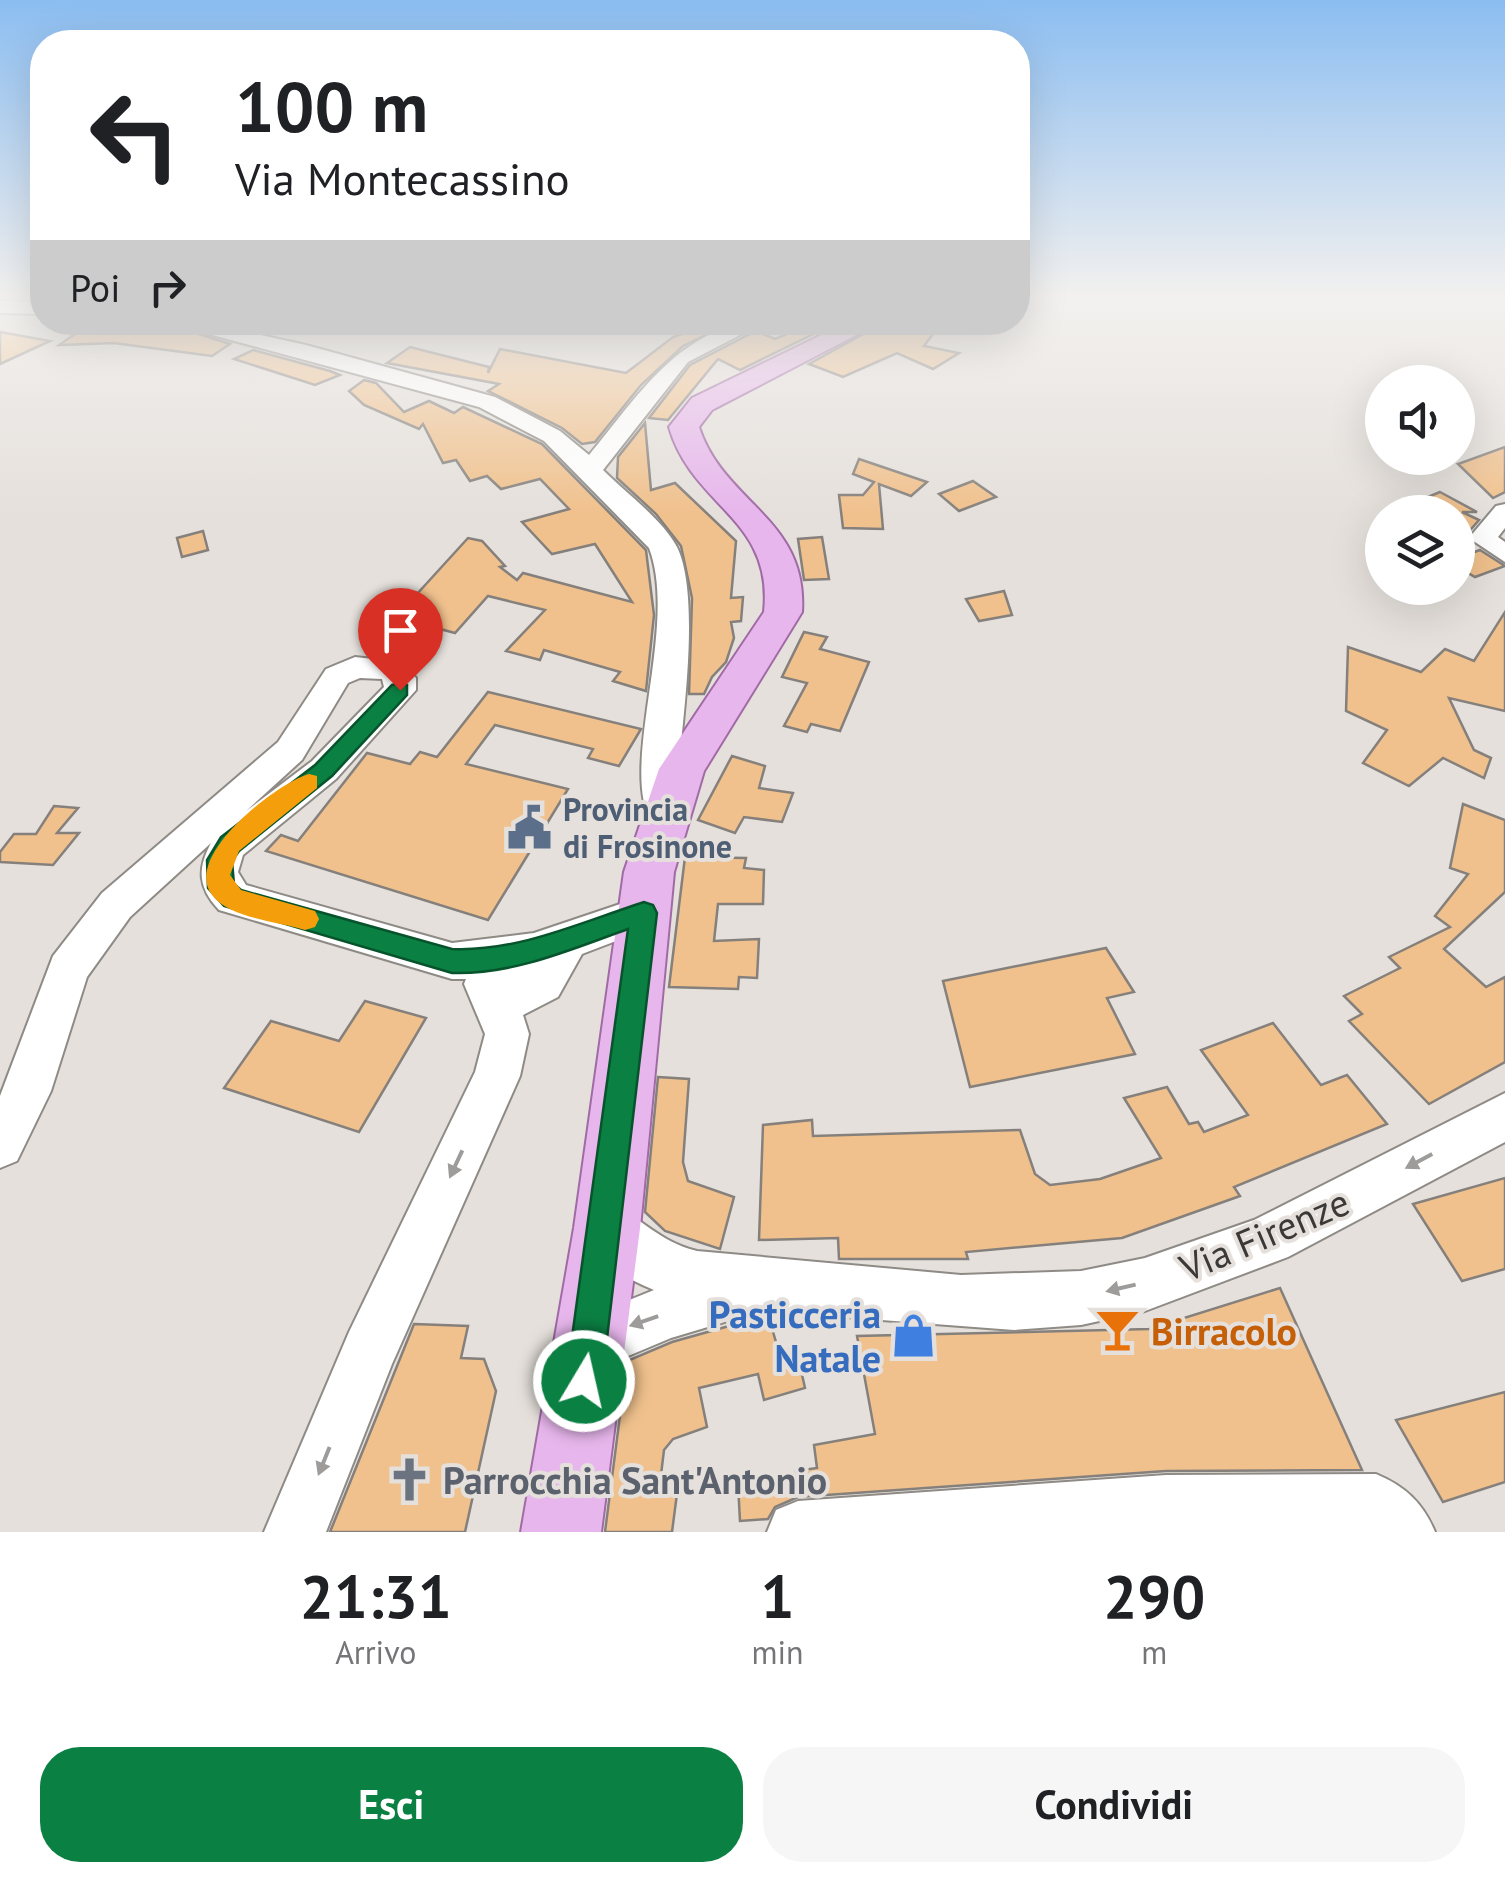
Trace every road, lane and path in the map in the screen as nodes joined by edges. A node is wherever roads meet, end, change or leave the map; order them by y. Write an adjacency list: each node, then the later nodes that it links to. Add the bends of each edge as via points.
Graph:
1 (375, 370): 4 (street, via 486,402 552,436)
2 (671, 370): 4 (street)
3 (770, 370): 7 (main road, via 702,404 684,427 690,451 761,530 786,571 788,590 783,612 682,769)
4 (589, 472): 7 (street, via 662,545 670,565 672,654 658,791)
5 (1505, 512): 6 (street, via 1482,538)
6 (1505, 554)
7 (664, 813): 8 (main road)
8 (644, 913): 9 (street); 14 (main road)
9 (550, 945): 10 (street, via 480,962); 11 (street, via 510,969)
10 (452, 961): 11 (street, via 478,976); 13 (street, via 233,898 221,888 220,860 230,844 324,770 400,690 391,669 354,667 327,685 290,751 116,905 68,969 28,1091)
11 (496, 1000): 17 (street, one-way to 17, via 506,1034 497,1076 369,1352)
12 (1505, 1116): 15 (street, Via Firenze, one-way to 15, via 1211,1265 1082,1298 1013,1303)
13 (0, 1144)
14 (607, 1228): 15 (street, Via Firenze, via 626,1252 650,1264); 16 (main road)
15 (768, 1284): 16 (street, one-way to 16, via 670,1311)
16 (590, 1344): 18 (main road)
17 (295, 1532)
18 (561, 1532)
19 (798, 1532): 20 (street, via 1166,1506 1376,1505)
20 (1404, 1532)

